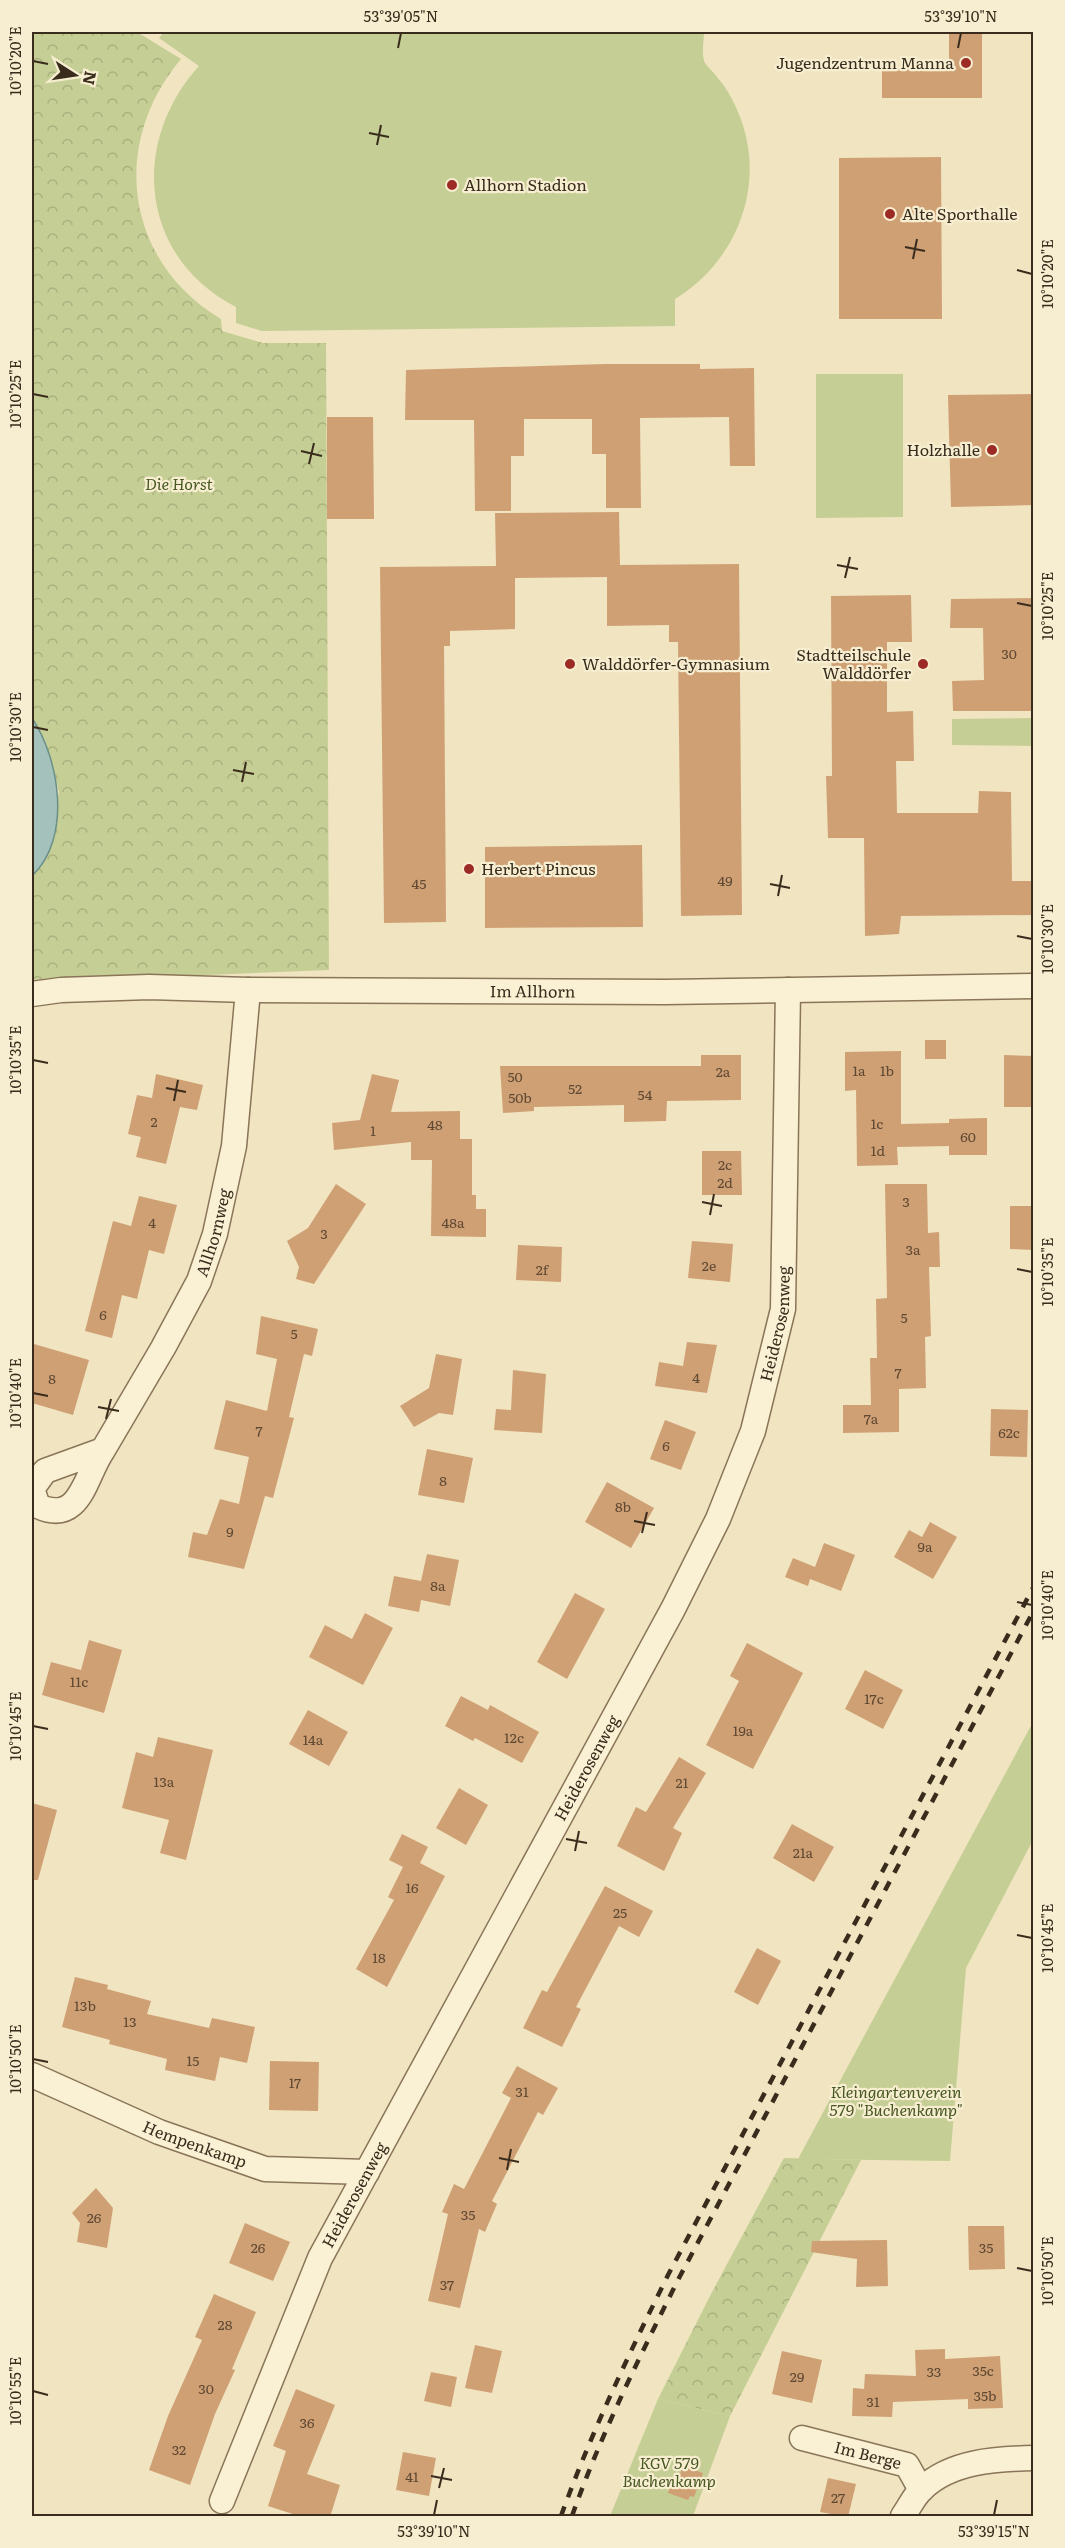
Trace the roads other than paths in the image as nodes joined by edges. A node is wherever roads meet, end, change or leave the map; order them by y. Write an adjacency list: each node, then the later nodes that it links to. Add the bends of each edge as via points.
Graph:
1 (1034, 986): 3 (street, Im Allhorn)
2 (248, 990): 3 (street, Im Allhorn); 4 (street, Im Allhorn, via 149,987); 5 (street, Allhornweg, via 234,1146 215,1234 199,1281)
3 (788, 990): 7 (street, Heiderosenweg, via 783,1309 753,1431 718,1519 673,1609)
4 (32, 994)
5 (103, 1450)
6 (32, 2075): 7 (street, Hempenkamp, via 159,2132 265,2169)
7 (367, 2172): 11 (street, Heiderosenweg, via 320,2258)
8 (802, 2438): 10 (street, Im Berge, via 907,2465)
9 (1034, 2458): 10 (street, via 963,2466)
10 (921, 2490): 12 (street)
11 (222, 2501)
12 (903, 2517)

